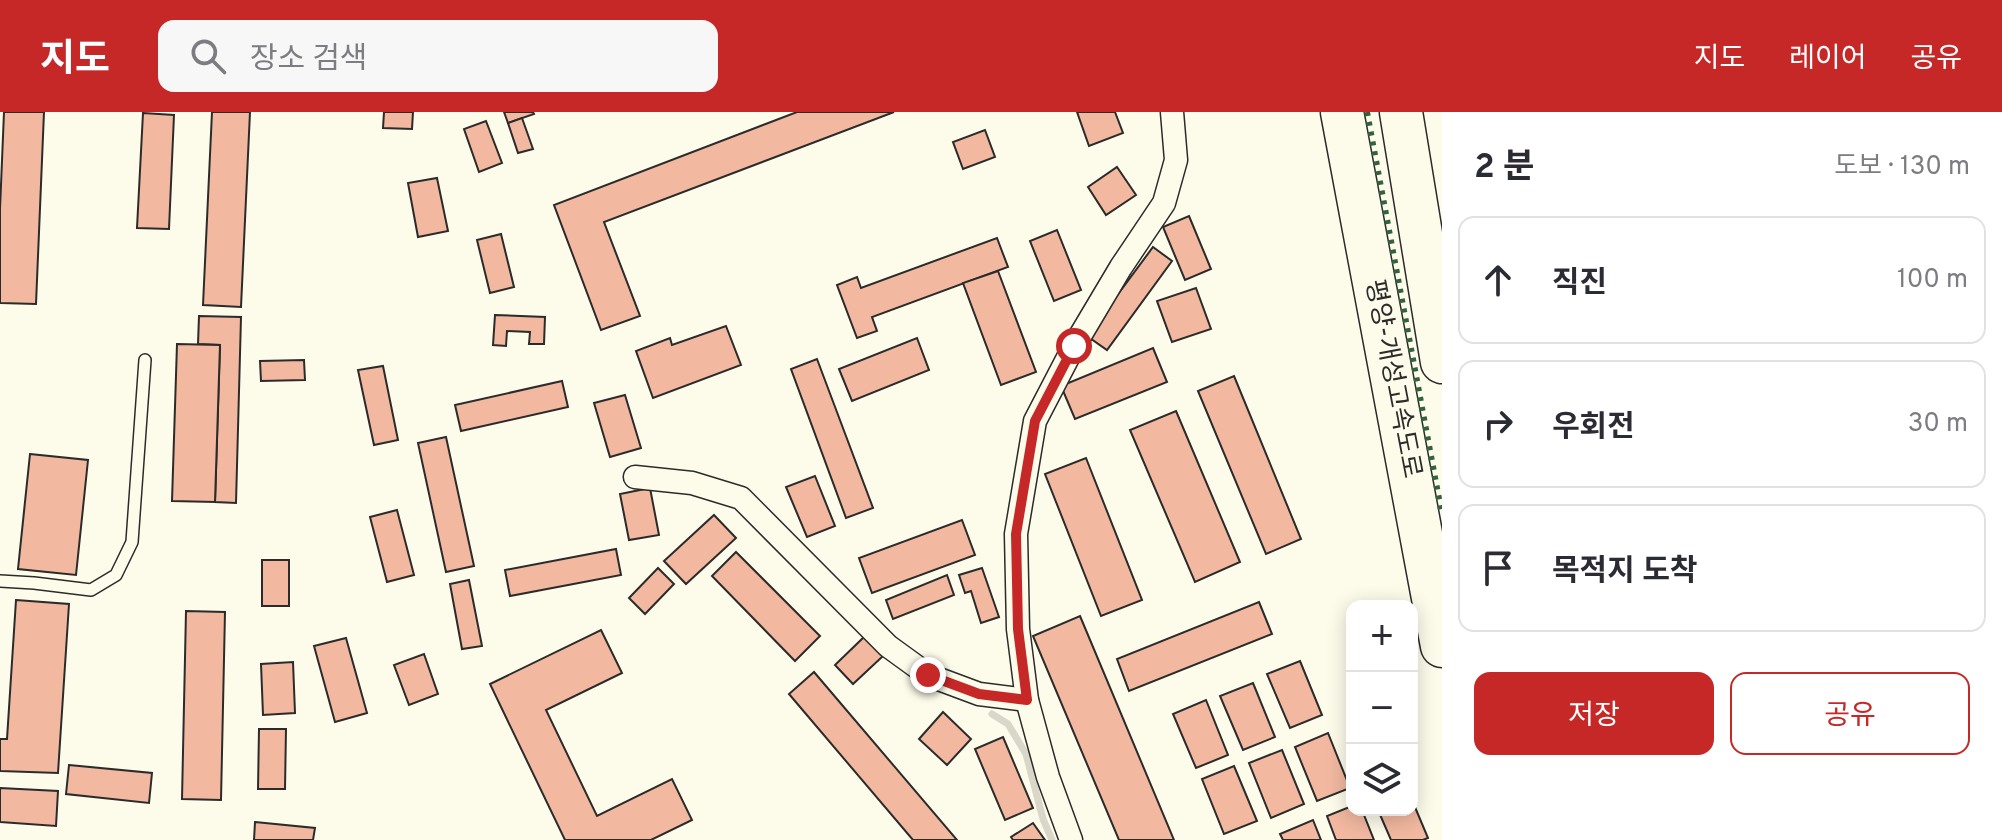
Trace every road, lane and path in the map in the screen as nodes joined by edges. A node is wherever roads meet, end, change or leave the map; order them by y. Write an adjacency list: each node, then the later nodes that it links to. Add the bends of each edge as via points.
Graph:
1 (1172, 112): 9 (street, via 1176,160 1164,203 1074,346 1035,421 1016,534 1018,629)
2 (1342, 112): 8 (highway, 평양-개성고속도로)
3 (1401, 112): 5 (highway, 평양-개성고속도로)
4 (145, 360): 7 (lane, via 132,542 116,575 91,590)
5 (1442, 362)
6 (635, 477): 9 (street, via 692,483 741,498 888,646 918,668 979,694)
7 (0, 581)
8 (1438, 626)
9 (1027, 700): 10 (street)
10 (1071, 840)

